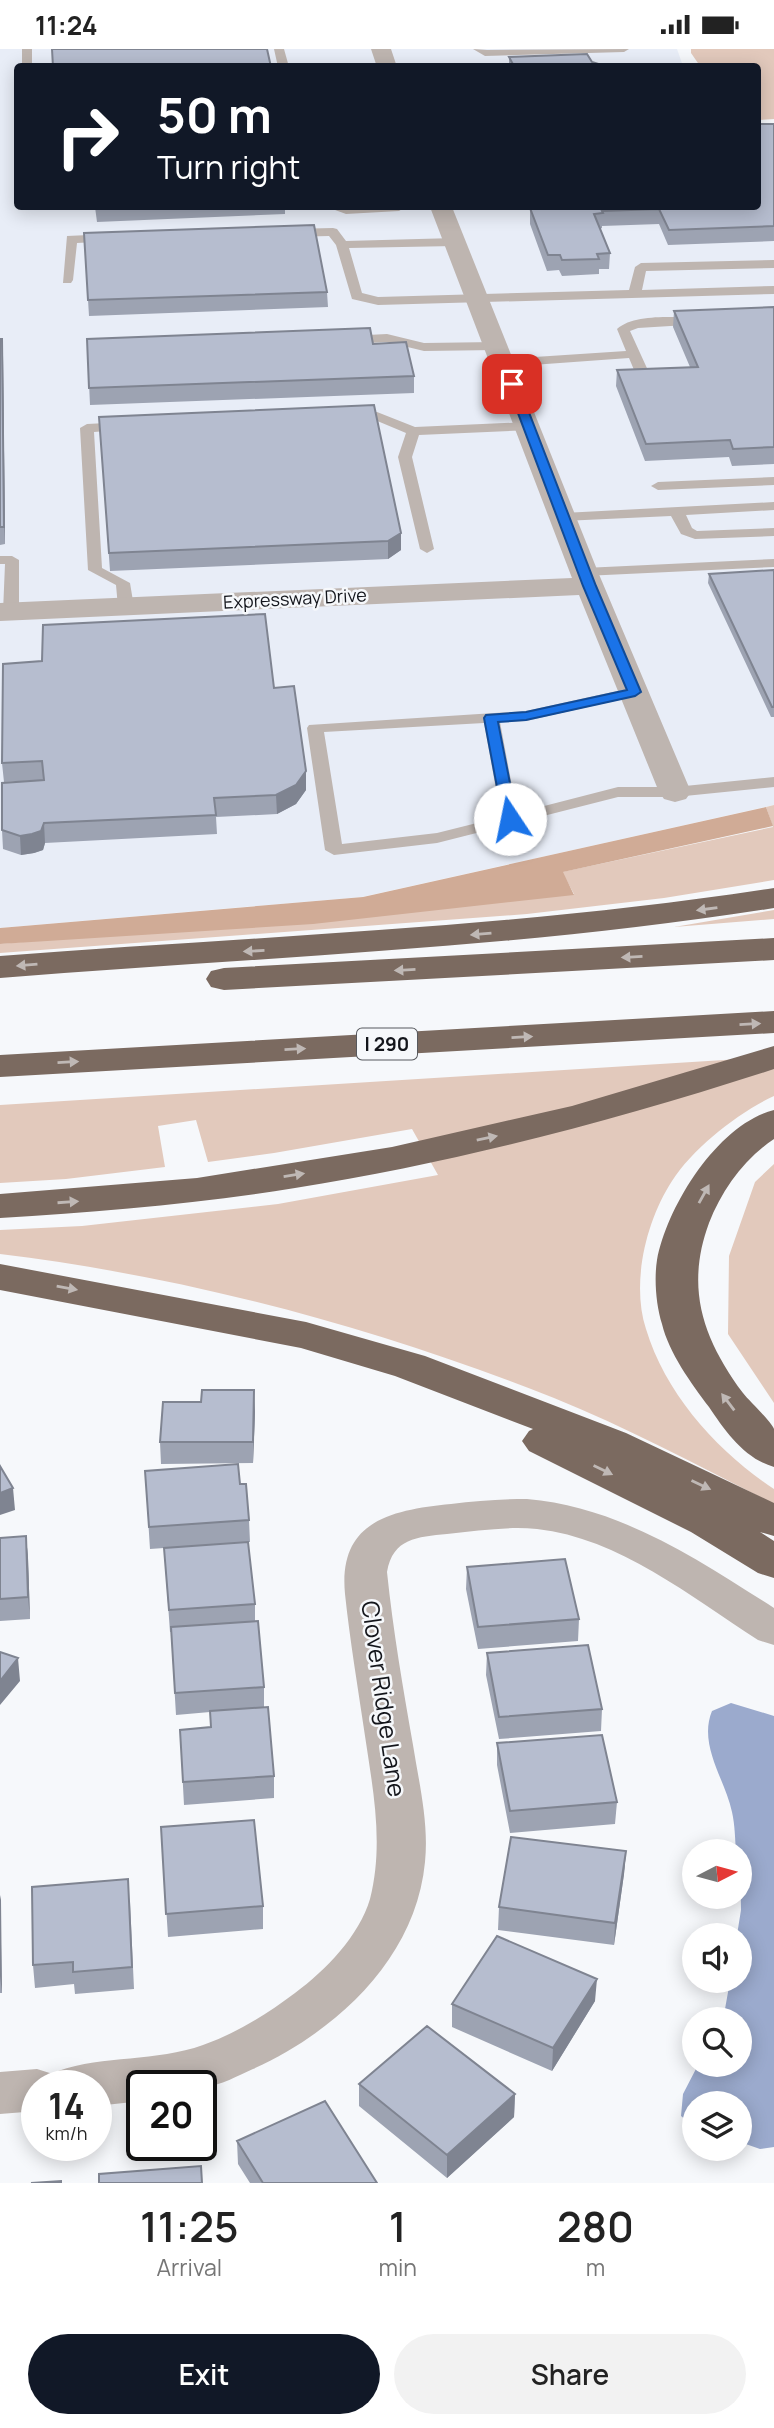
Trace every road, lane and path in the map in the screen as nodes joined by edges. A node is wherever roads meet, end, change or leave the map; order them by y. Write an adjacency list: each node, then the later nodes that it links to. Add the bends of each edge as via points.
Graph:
1 (478, 49): 2 (lane, via 485,53)
2 (624, 49)
3 (442, 210): 6 (street)
4 (278, 233): 7 (lane, via 333,232)
5 (126, 238): 9 (lane, via 71,239)
6 (455, 242): 7 (lane); 12 (street)
7 (342, 245): 12 (lane, via 356,296 377,301)
8 (774, 264): 11 (lane, via 641,267)
9 (67, 280)
10 (774, 290): 11 (lane)
11 (635, 293): 12 (lane)
12 (478, 300): 15 (street)
13 (718, 321): 16 (lane, via 636,324 623,329)
14 (332, 340): 15 (lane, via 387,338)
15 (500, 354): 16 (lane); 20 (street)
16 (634, 354): 17 (lane)
17 (644, 377)
18 (336, 418): 21 (lane, via 377,416)
19 (142, 426): 33 (lane, via 87,428 95,570 123,583)
20 (530, 426): 21 (lane); 27 (street)
21 (413, 431): 29 (lane, via 405,457)
22 (774, 481): 23 (lane)
23 (748, 482): 24 (lane); 25 (lane)
24 (658, 486)
25 (767, 506): 26 (lane)
26 (676, 510): 27 (lane); 28 (lane, via 686,531 695,535)
27 (563, 517): 32 (street)
28 (774, 532)
29 (427, 549)
30 (0, 560): 34 (lane, via 12,560)
31 (774, 563): 32 (lane)
32 (587, 579): 33 (street, Expressway Drive); 35 (street)
33 (126, 607): 34 (street, Expressway Drive)
34 (6, 612)
35 (635, 692): 36 (lane, via 526,716); 38 (street)
36 (491, 718): 39 (lane); 39 (lane, via 315,728 334,850 437,838)
37 (774, 782): 38 (lane)
38 (675, 792): 39 (lane, via 618,792)
39 (510, 819)
40 (774, 898): 42 (highway, one-way to 42, via 477,935)
41 (774, 949): 43 (highway, one-way to 43)
42 (0, 967)
43 (0, 990)
44 (774, 1022): 46 (highway, I 290, one-way to 44)
45 (774, 1057): 48 (highway, one-way to 45, via 229,1186 421,1153 562,1122)
46 (0, 1066)
47 (774, 1122): 51 (highway, one-way to 47, via 753,1436 710,1378 682,1324 677,1261 694,1213 719,1168 755,1133)
48 (0, 1206)
49 (0, 1276): 50 (highway, one-way to 50)
50 (221, 1319): 52 (highway, one-way to 52, via 306,1335 410,1366 611,1443); 53 (highway, one-way to 53, via 296,1350 403,1384 547,1443 707,1521)
51 (774, 1452)
52 (774, 1521)
53 (774, 1562)
54 (774, 1629): 55 (street, Clover Ridge Lane, via 614,1533 566,1519 487,1515 411,1523 379,1538 369,1553 365,1572 401,1829 398,1881 380,1932 340,1983 299,2020 260,2043 180,2073)
55 (112, 2082)
56 (21, 2091): 57 (street)
57 (0, 2092)

